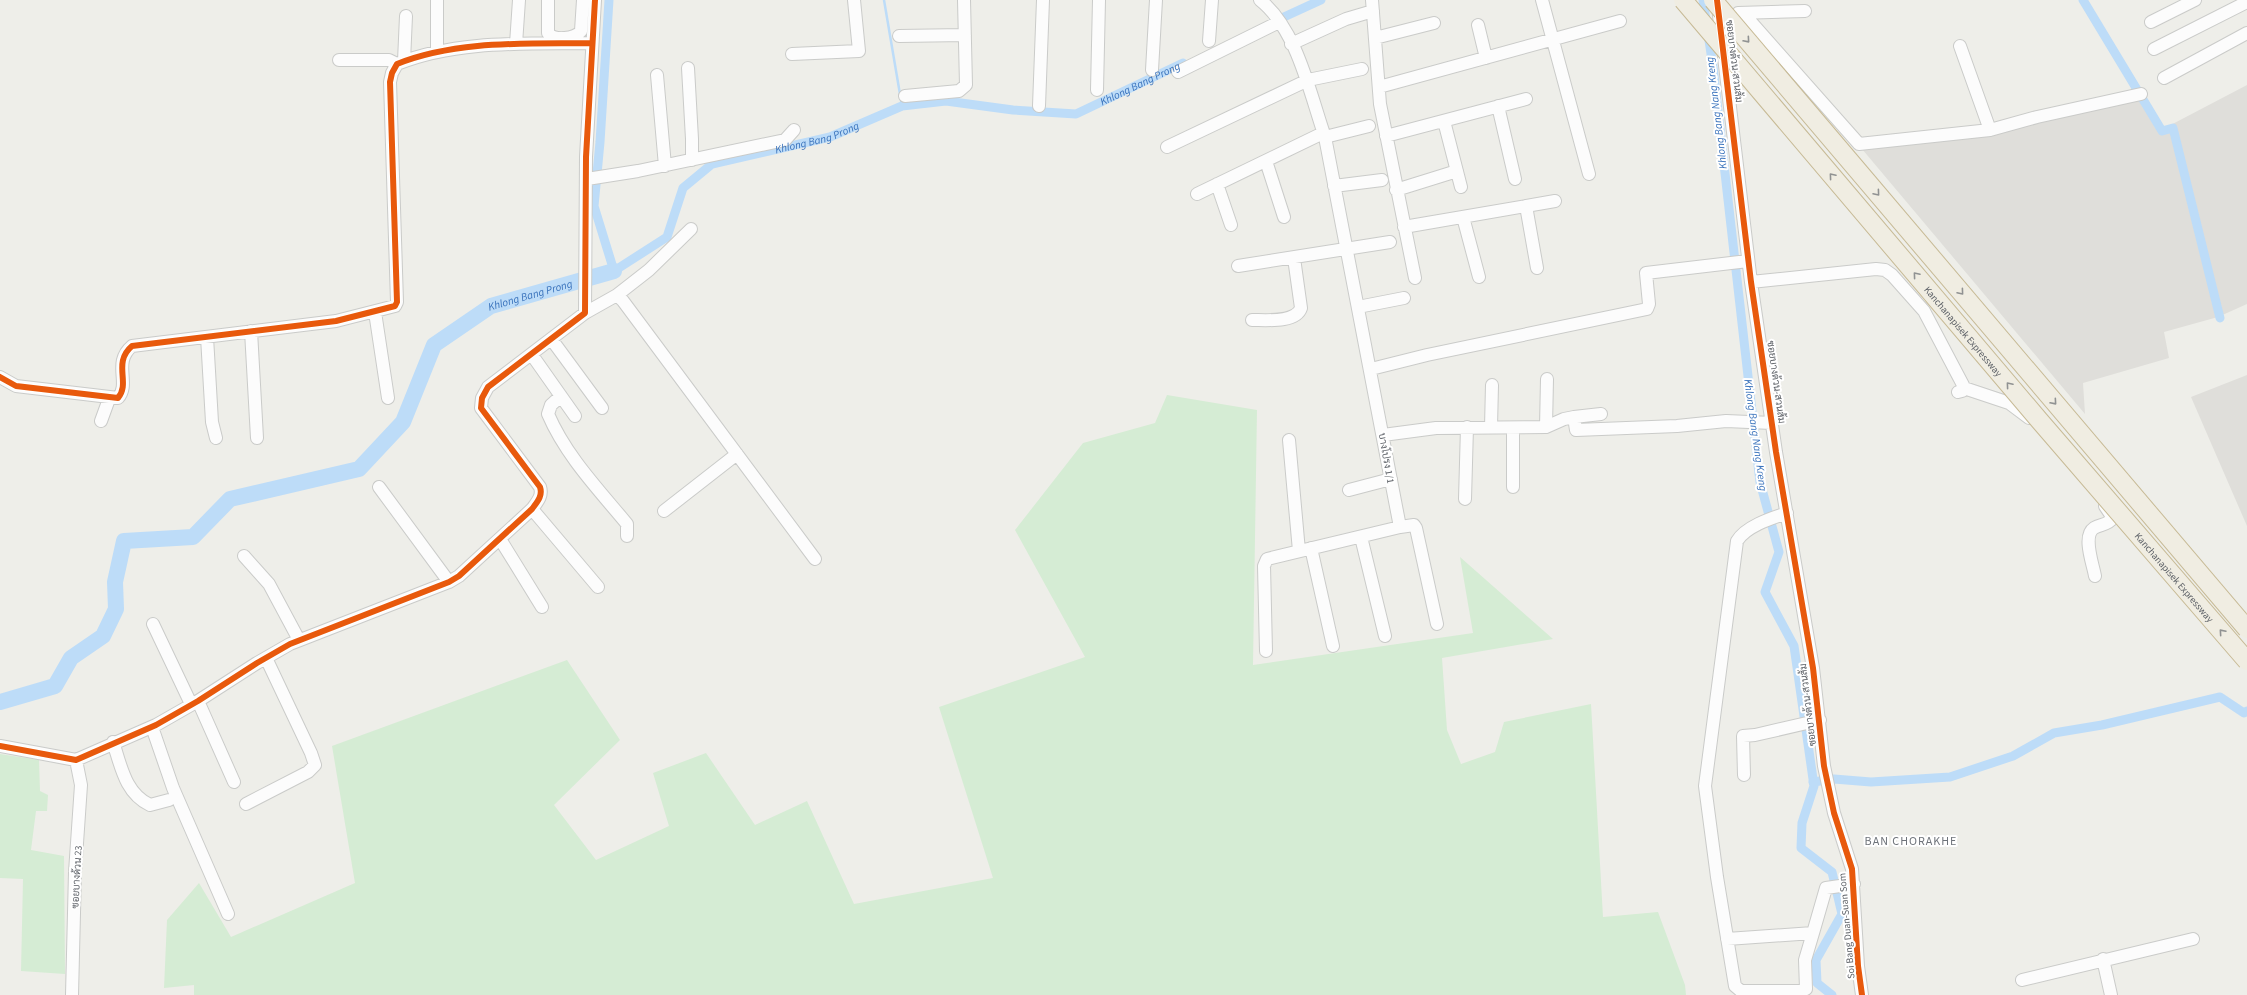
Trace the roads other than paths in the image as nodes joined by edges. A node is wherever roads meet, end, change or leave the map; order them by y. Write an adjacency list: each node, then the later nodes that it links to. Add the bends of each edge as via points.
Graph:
1 (437, 0): 39 (street)
2 (519, 0): 35 (street)
3 (548, 0): 4 (street, via 548,33 553,38 576,36 581,31)
4 (583, 0)
5 (595, 0): 34 (street)
6 (854, 0): 40 (street, via 859,51)
7 (964, 0): 29 (street)
8 (1043, 0): 56 (street)
9 (1099, 0): 52 (street)
10 (1156, 0): 46 (street)
11 (1212, 0): 32 (street)
12 (1542, 0): 33 (street)
13 (1683, 0): 154 (highway, Kanchanapisek Expressway, one-way to 13, bridge)
14 (1717, 0): 19 (street, ซอยบางด้วน-สวนส้ม)
15 (2195, 0): 25 (street)
16 (2247, 2): 38 (street)
17 (1264, 3): 23 (street, บางโปรง 1/1)
18 (1373, 5): 31 (street); 36 (street)
19 (1716, 6): 21 (street); 88 (street, ซอยบางด้วน-สวนส้ม); 148 (highway, Kanchanapisek Expressway, one-way to 148, bridge)
20 (1805, 11): 21 (street)
21 (1743, 13): 61 (street, via 1859,144)
22 (406, 16): 43 (street)
23 (1278, 20): 36 (street, บางโปรง 1/1); 47 (street)
24 (1620, 21): 33 (street)
25 (2151, 22)
26 (1434, 23): 31 (street)
27 (1478, 25): 41 (street)
28 (2247, 33): 49 (street)
29 (965, 35): 30 (street); 54 (street, via 968,82 964,88 959,91)
30 (899, 36)
31 (1375, 38): 51 (street)
32 (1209, 41)
33 (1552, 41): 41 (street); 69 (street)
34 (591, 42): 35 (street); 70 (street, via 586,157)
35 (516, 44): 39 (street)
36 (1292, 44): 50 (street, บางโปรง 1/1)
37 (1960, 46): 61 (street)
38 (2154, 49)
39 (437, 51): 43 (street)
40 (792, 54)
41 (1486, 58): 51 (street)
42 (339, 60): 43 (street)
43 (401, 62): 97 (street, via 392,73 390,82 398,302 390,309)
44 (688, 68): 65 (street)
45 (1362, 69): 50 (street)
46 (1152, 70)
47 (1178, 72)
48 (658, 75): 67 (street)
49 (2164, 78)
50 (1308, 80): 62 (street, บางโปรง 1/1); 64 (street)
51 (1379, 87): 63 (street)
52 (1097, 90)
53 (2141, 94): 61 (street)
54 (905, 96)
55 (1526, 99): 57 (street)
56 (1039, 106)
57 (1498, 106): 58 (street); 71 (street)
58 (1444, 121): 63 (street); 68 (street)
59 (1369, 126): 62 (street)
60 (794, 130): 65 (street, via 785,140)
61 (1990, 130)
62 (1324, 135): 66 (street); 74 (street, บางโปรง 1/1)
63 (1386, 136): 76 (street)
64 (1167, 147)
65 (692, 160): 67 (street)
66 (1266, 161): 73 (street); 80 (street)
67 (666, 166): 70 (street)
68 (1457, 172): 75 (street); 76 (street)
69 (1589, 174)
70 (594, 178): 98 (street, via 585,273)
71 (1515, 179)
72 (1382, 180): 74 (street)
73 (1217, 184): 77 (street); 82 (street)
74 (1334, 186): 86 (street, บางโปรง 1/1)
75 (1461, 187)
76 (1396, 190): 83 (street)
77 (1197, 194)
78 (1555, 201): 79 (street)
79 (1526, 206): 81 (street); 90 (street)
80 (1284, 217)
81 (1463, 217): 83 (street); 91 (street)
82 (1230, 226)
83 (1404, 227): 92 (street)
84 (691, 229): 94 (street, via 649,270)
85 (1390, 242): 86 (street)
86 (1347, 250): 87 (street); 96 (street, บางโปรง 1/1)
87 (1294, 258): 89 (street); 99 (street, via 1300,312 1293,318)
88 (1738, 262): 93 (street, ซอยบางด้วน-สวนส้ม); 104 (street, via 1646,273 1649,304 1647,309)
89 (1238, 266)
90 (1537, 268)
91 (1479, 277)
92 (1415, 278)
93 (1751, 282): 116 (street, ซอยบางด้วน-สวนส้ม); 142 (street, via 1886,270 1924,311 1961,390 1998,398 2024,413 2112,514 2110,523 2094,528 2089,533)
94 (617, 296): 98 (street); 125 (street)
95 (1404, 298): 96 (street)
96 (1358, 307): 104 (street, บางโปรง 1/1)
97 (375, 312): 100 (street, via 287,328); 110 (street)
98 (586, 313): 102 (street)
99 (1252, 320)
100 (250, 331): 101 (street); 123 (street)
101 (207, 338): 109 (street, via 132,346 122,358 121,395 118,398); 122 (street, via 212,422)
102 (552, 340): 103 (street); 111 (street)
103 (532, 354): 108 (street); 131 (street, via 488,387 482,398 482,408 540,487 542,492)
104 (1371, 369): 121 (street, บางโปรง 1/1)
105 (0, 377): 109 (street, via 16,386)
106 (1547, 379): 119 (street)
107 (1492, 385): 118 (street)
108 (561, 396): 113 (street); 135 (street, via 551,405 548,414 555,430 599,493 627,524)
109 (109, 398): 115 (street)
110 (388, 398)
111 (602, 408)
112 (1601, 414): 114 (street)
113 (575, 416)
114 (1574, 417): 116 (street, via 1576,430 1747,421); 119 (street)
115 (101, 421)
116 (1766, 423): 133 (street, ซอยบางด้วน-สวนส้ม)
117 (1467, 427): 118 (street); 121 (street, via 1425,428); 130 (street)
118 (1491, 427): 120 (street)
119 (1546, 427): 120 (street)
120 (1513, 428): 128 (street)
121 (1383, 435): 126 (street, บางโปรง 1/1)
122 (216, 438)
123 (257, 438)
124 (1289, 440): 139 (street)
125 (737, 454): 132 (street); 141 (street)
126 (1391, 479): 129 (street); 134 (street, บางโปรง 1/1)
127 (379, 487): 143 (street)
128 (1513, 487)
129 (1349, 490)
130 (1465, 499)
131 (532, 510): 137 (street); 144 (street)
132 (664, 511)
133 (1785, 513): 156 (street, ซอยบางด้วน-สวนส้ม, via 1813,668); 169 (street, via 1767,520 1737,541 1705,792)
134 (1399, 521): 136 (street); 147 (street, via 1414,525 1416,528)
135 (627, 536)
136 (1361, 537): 138 (street); 149 (street)
137 (500, 539): 143 (street); 145 (street)
138 (1312, 548): 139 (street); 151 (street)
139 (1299, 551): 152 (street, via 1264,562)
140 (244, 556): 150 (street, via 269,584)
141 (815, 559)
142 (2095, 576)
143 (449, 582): 150 (street)
144 (598, 587)
145 (542, 607)
146 (153, 624): 155 (street)
147 (1437, 624)
148 (2247, 629)
149 (1386, 636)
150 (295, 642): 153 (street)
151 (1333, 646)
152 (1266, 651)
153 (266, 658): 155 (street); 165 (street, via 315,765 308,772)
154 (2247, 661)
155 (195, 703): 157 (street); 162 (street)
156 (1816, 720): 161 (street, via 1743,736); 163 (street, ซอยบางด้วน-สวนส้ม)
157 (152, 727): 158 (street); 167 (street, via 173,788)
158 (113, 742): 160 (street); 164 (street, via 133,793 150,805)
159 (0, 746): 160 (street)
160 (76, 760): 173 (street, ซอยบางด้วน 23, via 81,785 75,872)
161 (1744, 775)
162 (234, 782)
163 (1828, 787): 166 (street, Soi Bang Duan-Suan Som, via 1852,868)
164 (169, 800)
165 (246, 804)
166 (1851, 885): 168 (street, via 1825,889); 174 (street, Soi Bang Duan-Suan Som)
167 (228, 914)
168 (1814, 933): 169 (street); 169 (street, via 1805,960 1806,989 1801,991 1737,990)
169 (1727, 939)
170 (2193, 939): 171 (street)
171 (2103, 959): 172 (street); 175 (street)
172 (2022, 980)
173 (72, 995)
174 (1862, 995)
175 (2111, 995)

